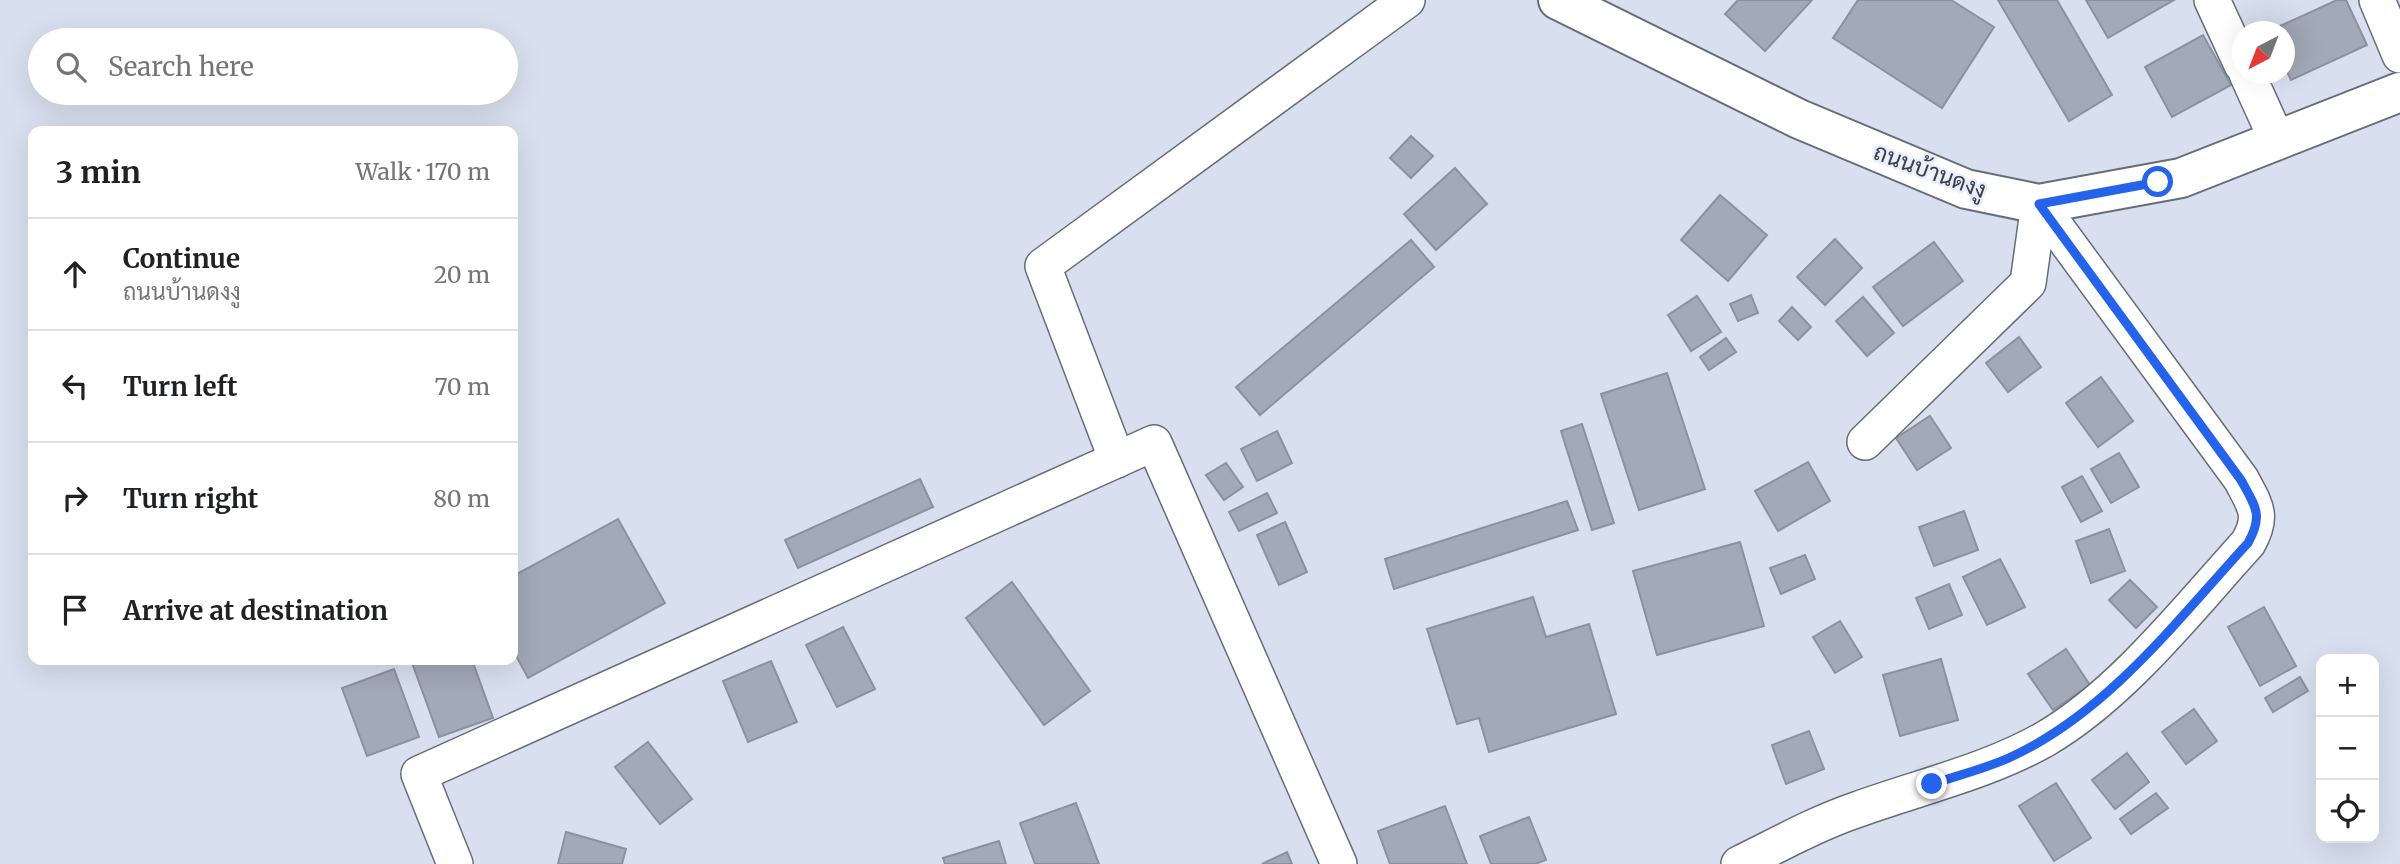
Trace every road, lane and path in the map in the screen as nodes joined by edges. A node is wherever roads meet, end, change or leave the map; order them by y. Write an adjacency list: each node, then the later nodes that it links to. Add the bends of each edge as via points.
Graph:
1 (1407, 0): 12 (street, via 1043,266)
2 (1558, 0): 10 (street, ถนนบ้านดงงู, via 1812,124 1966,189)
3 (2212, 0): 5 (street)
4 (2378, 0): 6 (street)
5 (2232, 43)
6 (2400, 55)
7 (2252, 84): 9 (street)
8 (2400, 92): 9 (street, ถนนบ้านดงงู)
9 (2277, 139): 10 (street, ถนนบ้านดงงู, via 2181,178)
10 (2039, 204): 11 (street, via 2028,283); 15 (street, via 2241,480 2255,506 2257,527 2248,543 2141,659 2102,697 2048,737 2011,757 1853,811)
11 (1865, 442)
12 (1117, 460): 13 (street, via 419,774); 14 (street, via 1154,443)
13 (455, 864)
14 (1339, 864)
15 (1740, 864)

